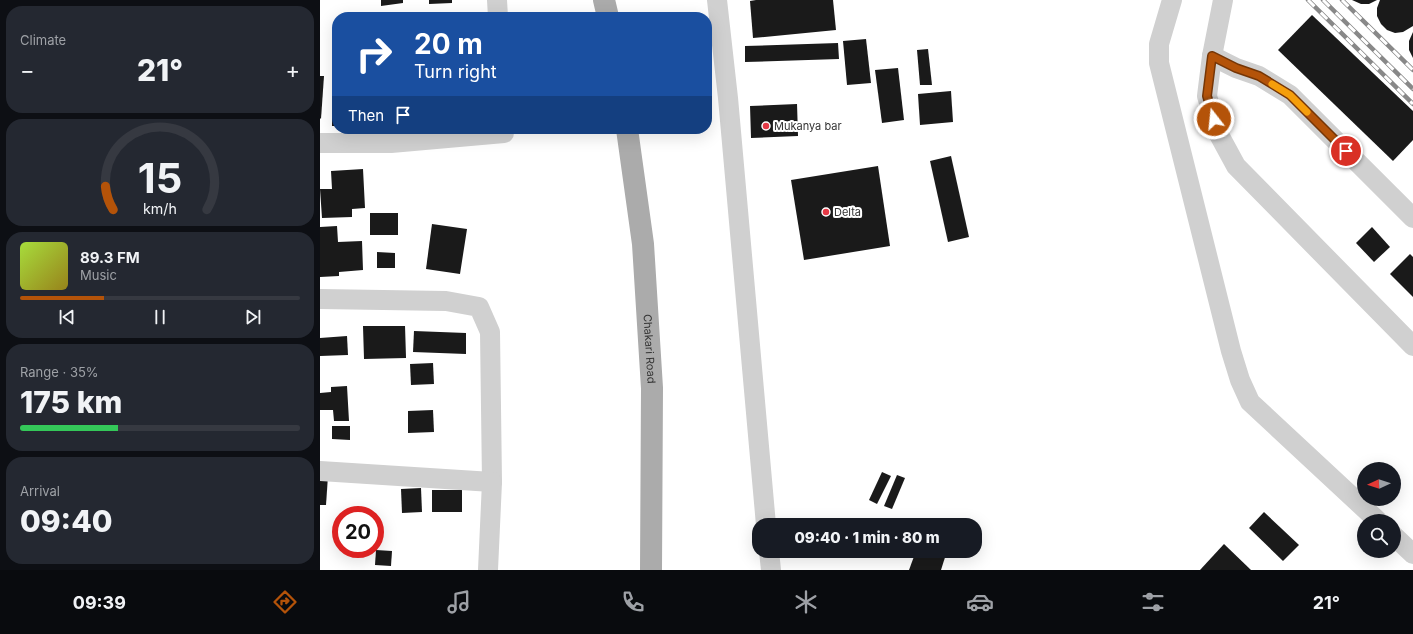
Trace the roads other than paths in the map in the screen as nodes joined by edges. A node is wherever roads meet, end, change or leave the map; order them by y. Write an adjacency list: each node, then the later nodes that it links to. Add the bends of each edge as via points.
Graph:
1 (497, 0): 6 (street)
2 (604, 0): 7 (main road)
3 (717, 0): 18 (street)
4 (1172, 0): 17 (street, via 1159,44 1159,63 1240,380 1250,402)
5 (1223, 0): 8 (street)
6 (498, 12)
7 (607, 12)
8 (1212, 56): 12 (street, via 1259,76 1290,95); 14 (street, via 1207,96 1217,131 1236,166)
9 (493, 134): 11 (street, via 391,143)
10 (628, 134): 23 (main road, Chakari Road, via 643,244 652,388)
11 (320, 143)
12 (1413, 218)
13 (320, 299): 16 (street, via 446,301 479,307 490,332)
14 (1413, 346)
15 (320, 471): 16 (street)
16 (492, 482): 22 (street)
17 (1370, 514)
18 (765, 518)
19 (1401, 543): 20 (street)
20 (1413, 554)
21 (770, 558): 24 (street)
22 (488, 570)
23 (651, 570)
24 (771, 570)

